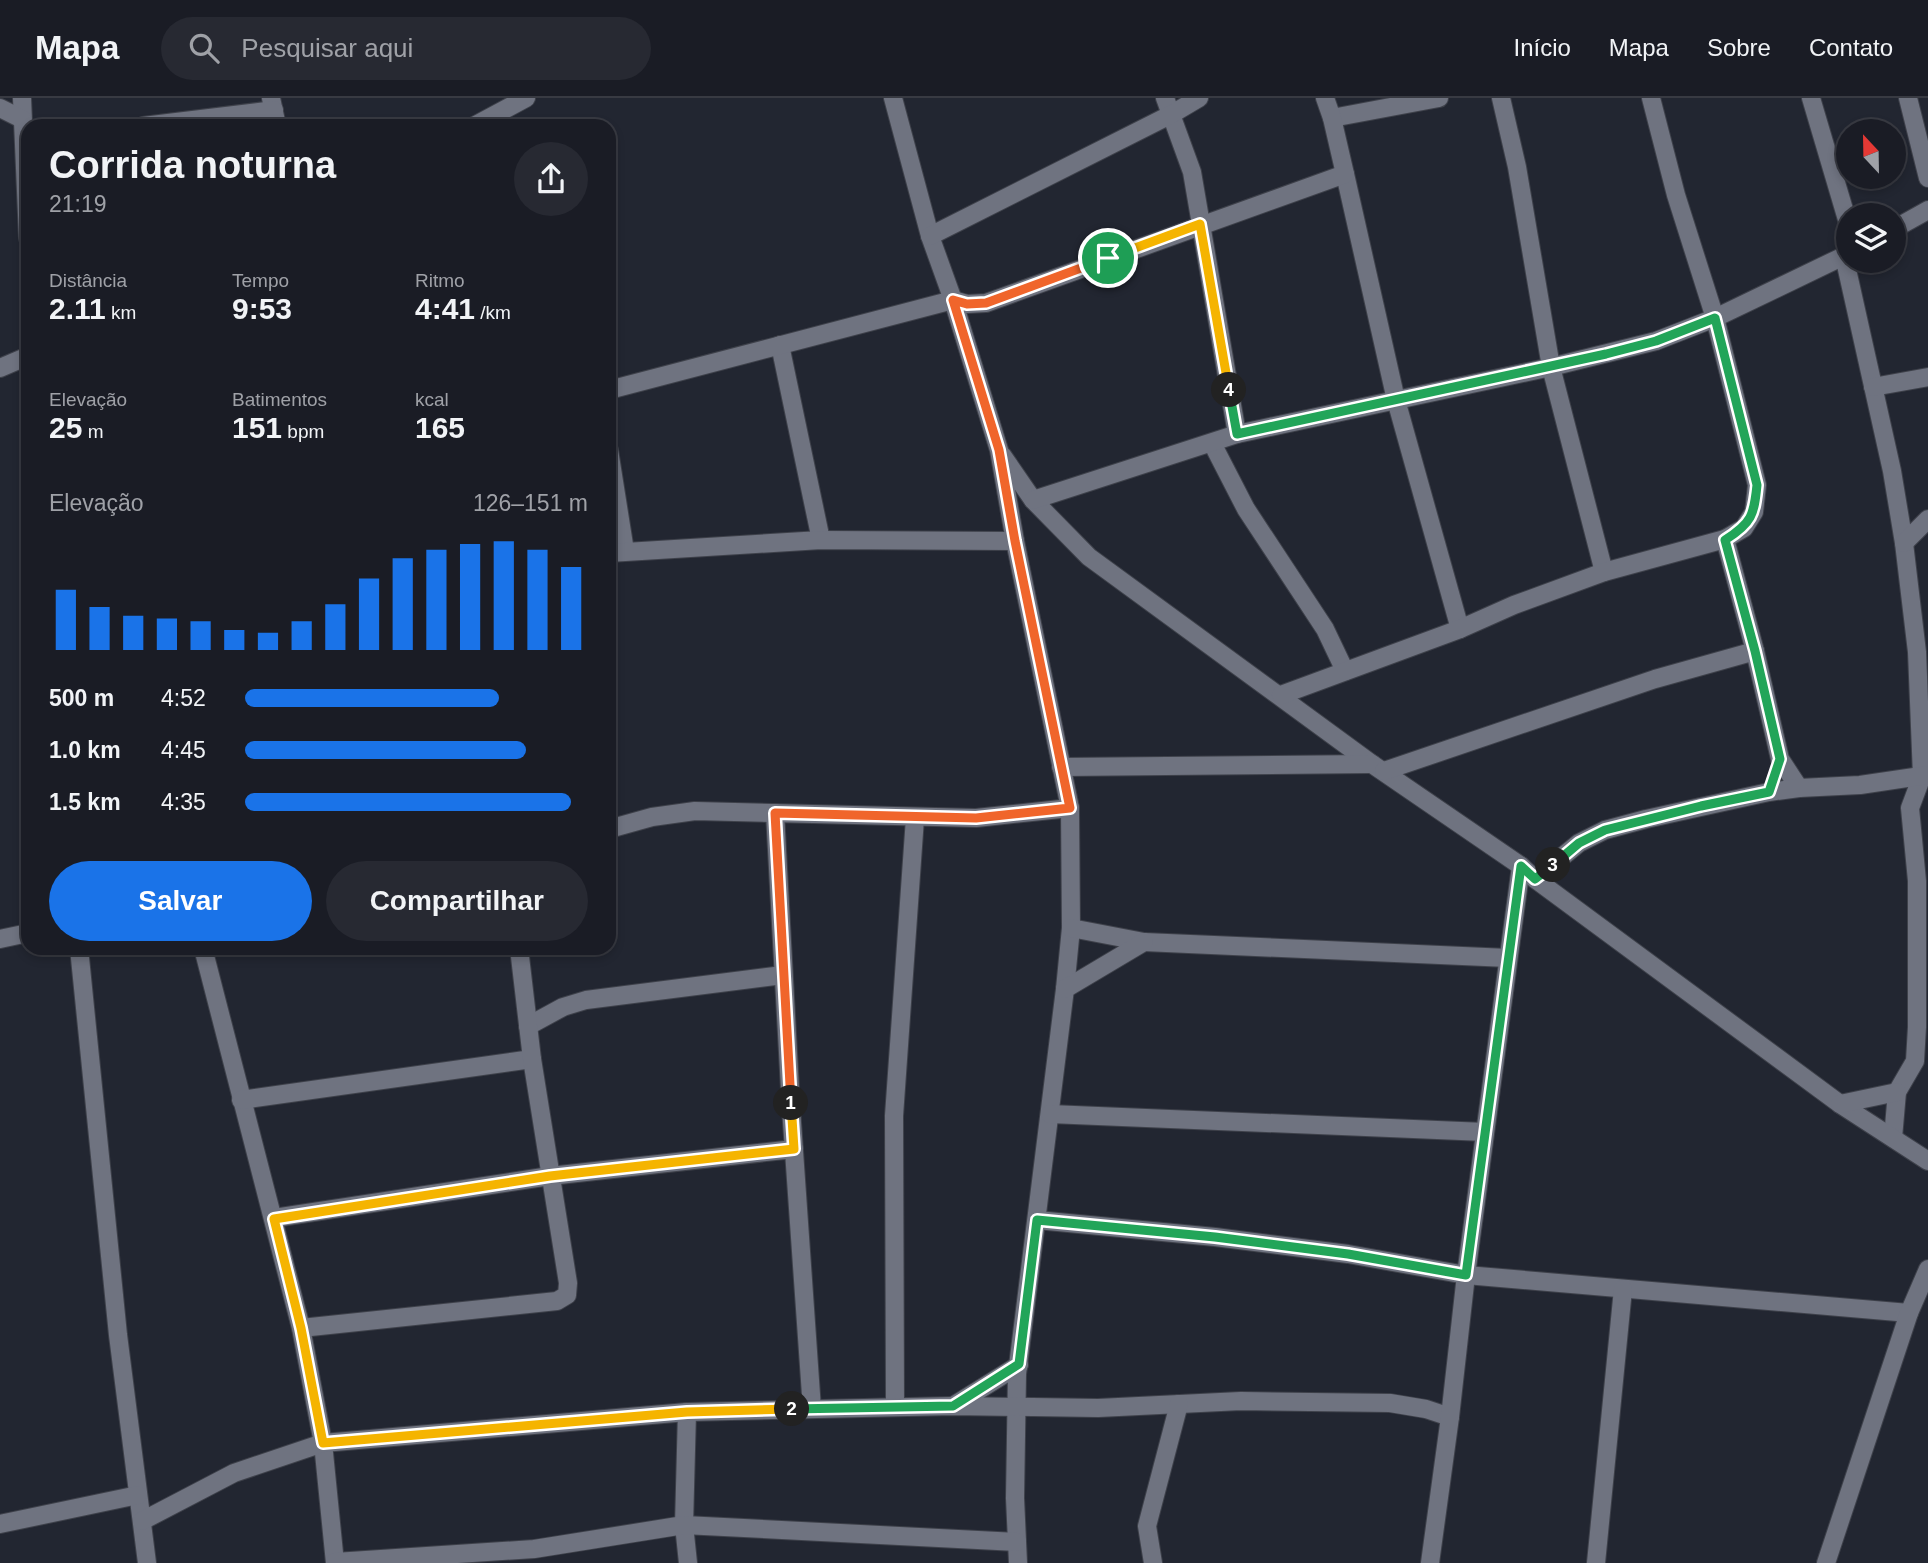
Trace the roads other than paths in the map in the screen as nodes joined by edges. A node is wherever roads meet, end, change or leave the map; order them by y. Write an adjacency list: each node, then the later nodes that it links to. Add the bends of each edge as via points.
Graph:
1 (22, 98): 15 (street)
2 (526, 98): 17 (street)
3 (893, 98): 25 (street)
4 (1199, 98): 11 (street)
5 (1325, 98): 14 (street)
6 (1439, 98): 14 (street)
7 (1501, 98): 32 (street)
8 (1651, 98): 29 (street)
9 (1811, 98): 21 (street)
10 (1908, 98): 20 (street)
11 (1168, 106): 24 (street, via 1192,172); 25 (street)
12 (0, 108): 18 (street)
13 (274, 111): 16 (street)
14 (1332, 118): 19 (street)
15 (23, 119)
16 (204, 119)
17 (488, 119)
18 (21, 126)
19 (1345, 174): 24 (street); 37 (street)
20 (1928, 178)
21 (1842, 203)
22 (1928, 210): 23 (street)
23 (1906, 222)
24 (1200, 224): 28 (street, via 986,303); 38 (street)
25 (930, 236): 28 (street)
26 (1836, 260): 29 (street)
27 (1850, 273): 35 (street)
28 (953, 300): 30 (street); 40 (street)
29 (1715, 318): 32 (street, via 1656,341); 44 (street, via 1757,485 1754,512 1744,528)
30 (780, 345): 36 (street); 43 (street)
31 (21, 359): 33 (street)
32 (1551, 367): 37 (street); 48 (street)
33 (0, 368)
34 (1928, 377): 35 (street)
35 (1873, 387): 46 (street)
36 (616, 388)
37 (1396, 400): 38 (street); 49 (street)
38 (1237, 434): 39 (street)
39 (1212, 443): 41 (street); 52 (street, via 1246,509 1325,629)
40 (999, 450): 41 (street); 45 (street)
41 (1033, 500): 53 (street, via 1089,556)
42 (1928, 519): 46 (street)
43 (821, 540): 45 (street); 47 (street)
44 (1725, 540): 48 (street); 50 (street)
45 (1015, 541): 55 (street)
46 (1904, 543): 51 (street)
47 (617, 552)
48 (1604, 572): 49 (street)
49 (1460, 629): 52 (street)
50 (1755, 651): 54 (street); 56 (street)
51 (1922, 652): 57 (street)
52 (1345, 671): 53 (street)
53 (1281, 695): 56 (street)
54 (1780, 759): 58 (street); 59 (street)
55 (1061, 767): 56 (street); 60 (street)
56 (1378, 767): 64 (street)
57 (1925, 776): 58 (street); 66 (street, via 1910,808)
58 (1799, 788): 59 (street)
59 (1769, 792): 65 (street, via 1605,830 1579,843)
60 (1070, 808): 62 (street, via 976,818); 67 (street)
61 (775, 813): 62 (street); 63 (street, via 695,811); 75 (street)
62 (915, 818): 99 (street, via 894,1116)
63 (616, 827)
64 (1521, 866): 65 (street); 74 (street)
65 (1535, 879): 81 (street)
66 (1923, 919): 79 (street, via 1915,1061)
67 (1071, 928): 70 (street); 76 (street)
68 (21, 934): 69 (street)
69 (0, 939)
70 (1144, 942): 74 (street); 76 (street)
71 (80, 955): 104 (street)
72 (205, 955): 80 (street)
73 (520, 955): 77 (street)
74 (1508, 958): 83 (street)
75 (783, 975): 77 (street, via 586,1000); 85 (street)
76 (1065, 989): 82 (street)
77 (528, 1026): 78 (street)
78 (532, 1059): 80 (street); 87 (street)
79 (1897, 1092): 81 (street); 84 (street)
80 (240, 1100): 88 (street)
81 (1840, 1104): 84 (street)
82 (1051, 1114): 83 (street); 89 (street)
83 (1485, 1132): 91 (street)
84 (1893, 1138): 86 (street)
85 (794, 1149): 87 (street); 100 (street)
86 (1928, 1161)
87 (550, 1176): 88 (street); 94 (street, via 568,1283 563,1298)
88 (274, 1219): 94 (street)
89 (1037, 1220): 91 (street, via 1348,1254); 95 (street)
90 (1928, 1269): 93 (street)
91 (1466, 1275): 92 (street); 102 (street)
92 (1623, 1289): 93 (street); 116 (street)
93 (1909, 1313): 117 (street)
94 (301, 1328): 103 (street)
95 (1019, 1364): 97 (street); 98 (street)
96 (1179, 1404): 98 (street); 102 (street, via 1390,1403); 114 (street, via 1147,1525)
97 (953, 1406): 98 (street); 99 (street)
98 (1016, 1406): 108 (street)
99 (895, 1407): 100 (street)
100 (811, 1409): 101 (street)
101 (687, 1412): 103 (street); 107 (street)
102 (1450, 1417): 115 (street)
103 (323, 1443): 105 (street, via 234,1473); 111 (street)
104 (138, 1495): 105 (street); 106 (street)
105 (142, 1521): 110 (street)
106 (0, 1524)
107 (684, 1525): 108 (street); 109 (street); 112 (street)
108 (1017, 1542): 113 (street)
109 (520, 1557): 111 (street)
110 (147, 1563)
111 (335, 1563)
112 (688, 1563)
113 (1018, 1563)
114 (1153, 1563)
115 (1430, 1563)
116 (1596, 1563)
117 (1826, 1563)

